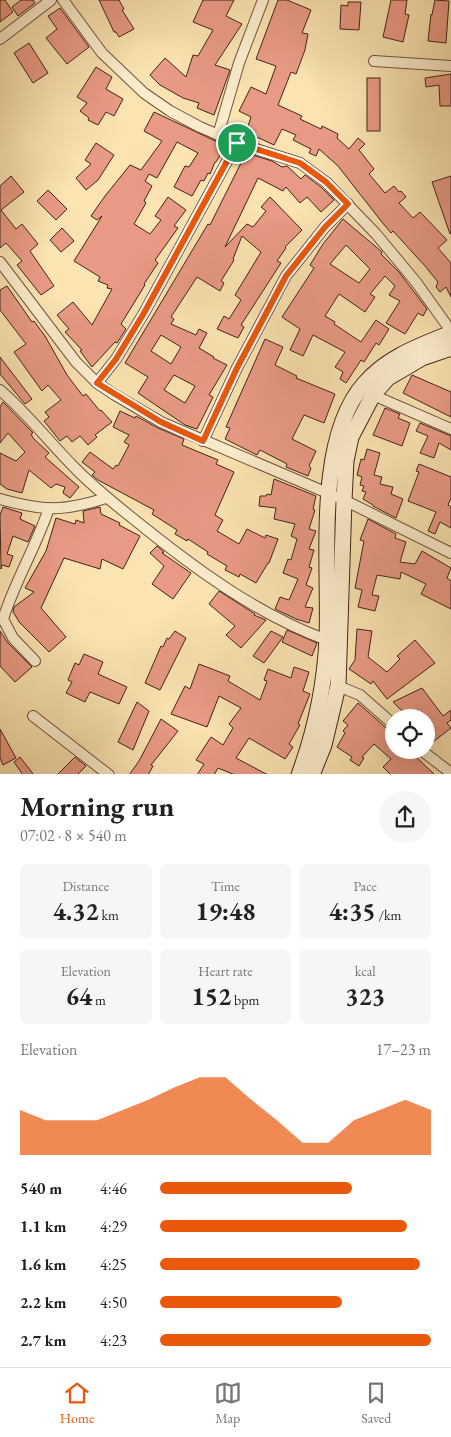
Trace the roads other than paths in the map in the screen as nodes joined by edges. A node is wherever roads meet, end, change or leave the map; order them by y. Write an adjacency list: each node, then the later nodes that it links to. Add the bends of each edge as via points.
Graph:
1 (51, 0): 4 (street)
2 (64, 0): 7 (street, via 99,48 144,93 170,111)
3 (262, 0): 7 (street)
4 (0, 40)
5 (374, 61): 6 (street)
6 (451, 66)
7 (218, 135): 8 (street)
8 (237, 143): 9 (street, via 300,163); 13 (street, via 144,313)
9 (348, 204): 11 (street, via 416,282); 17 (street, via 286,276)
10 (0, 262): 13 (street, via 62,345)
11 (451, 332): 18 (main road, via 390,360 364,383 349,406 338,435)
12 (451, 348): 15 (main road, via 398,370)
13 (97, 383): 17 (street, via 161,422)
14 (0, 390): 19 (street)
15 (373, 395): 16 (street); 18 (main road, via 351,437)
16 (451, 429)
17 (203, 441): 18 (street)
18 (336, 497): 22 (street); 23 (main road); 25 (main road)
19 (106, 498): 21 (street, via 78,507); 23 (street, via 220,585 304,631)
20 (0, 499): 21 (street)
21 (49, 508): 24 (street, via 2,619 13,638)
22 (451, 553)
23 (327, 640): 31 (main road, via 319,702 309,748)
24 (35, 661)
25 (338, 686): 27 (street, via 360,695); 32 (main road, via 324,745)
26 (33, 716): 30 (street)
27 (385, 717)
28 (433, 759): 29 (street)
29 (451, 773)
30 (109, 774)
31 (299, 774)
32 (312, 774)

